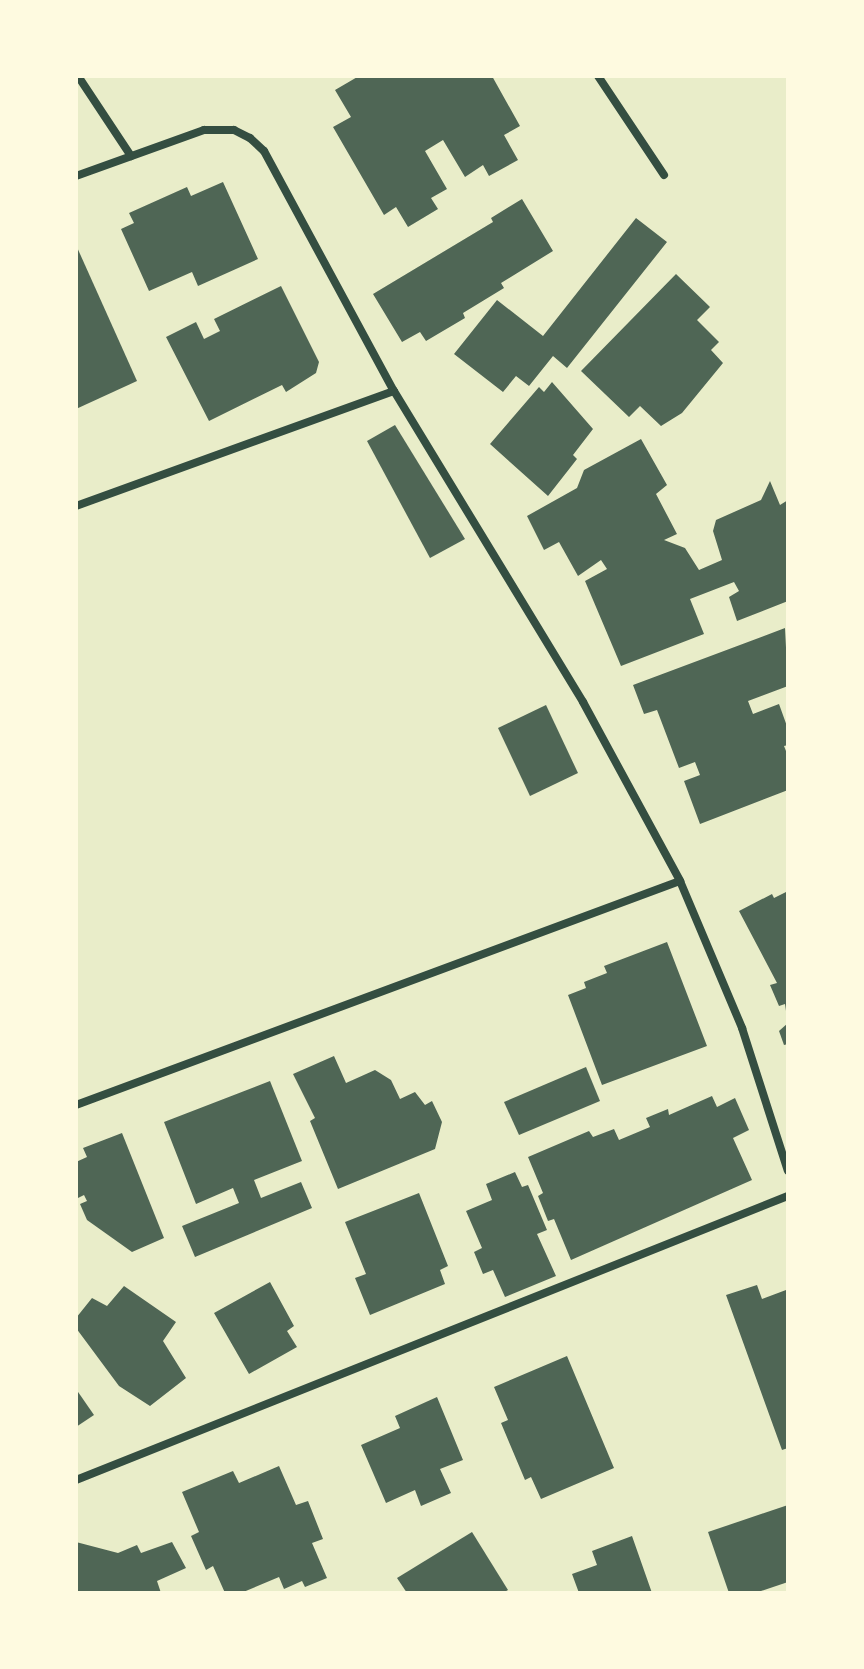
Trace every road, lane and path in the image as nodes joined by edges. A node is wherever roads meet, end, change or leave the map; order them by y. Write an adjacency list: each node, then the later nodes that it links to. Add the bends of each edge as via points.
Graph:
1 (78, 76): 3 (street)
2 (598, 76): 4 (street)
3 (131, 156): 5 (street); 6 (street, via 204,130 234,130 250,138 264,151)
4 (664, 175)
5 (76, 176)
6 (394, 391): 7 (street); 8 (street, via 583,702)
7 (76, 506)
8 (680, 881): 9 (street); 10 (street, via 742,1028)
9 (76, 1105)
10 (788, 1171)
11 (788, 1196): 12 (street)
12 (76, 1480)

